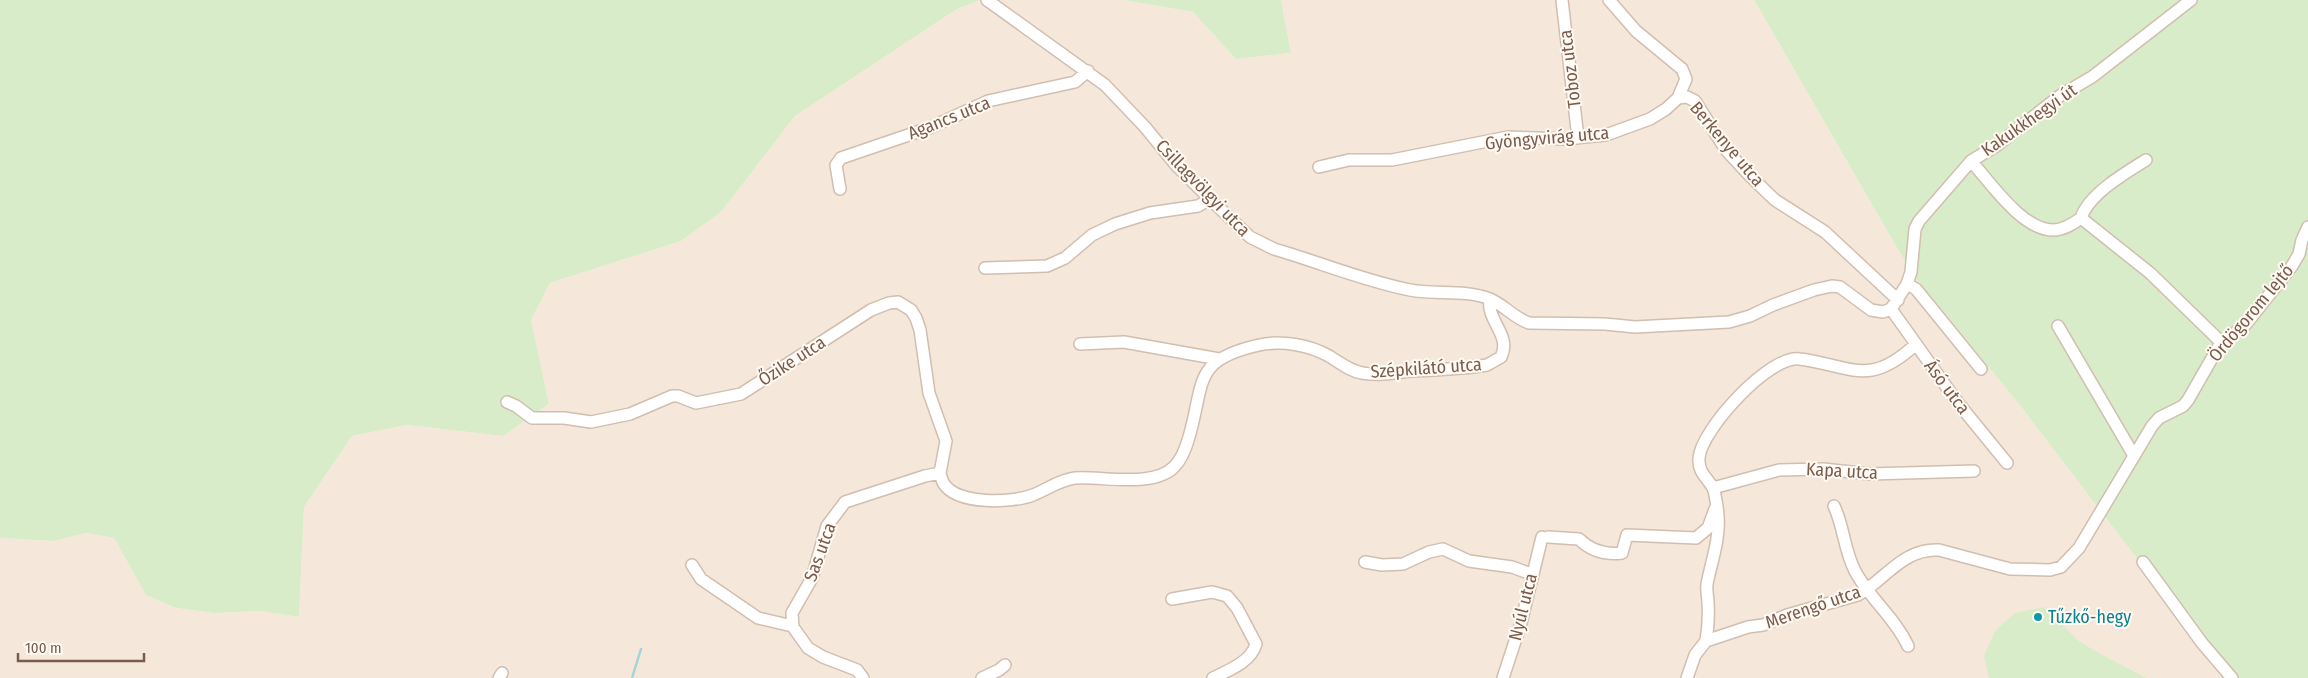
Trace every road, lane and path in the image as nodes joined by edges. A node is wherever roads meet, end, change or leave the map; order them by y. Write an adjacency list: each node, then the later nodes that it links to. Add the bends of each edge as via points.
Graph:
1 (987, 0): 5 (street, Csillagvölgyi utca)
2 (1562, 0): 7 (street, Toboz utca)
3 (1609, 0): 6 (street, Berkenye utca, via 1636,31 1682,69 1686,79)
4 (2191, 0): 9 (street, Kakukkhegyi út, via 2092,77)
5 (1088, 72): 11 (street, Agancs utca, via 1075,82 988,101 929,128 841,158 836,165); 12 (street, Csillagvölgyi utca, via 1118,98)
6 (1678, 98): 7 (street, Gyöngyvirág utca, via 1650,119 1606,135); 18 (street, Berkenye utca, via 1687,97 1695,101 1726,150 1775,200 1825,232)
7 (1578, 138): 10 (street, Gyöngyvirág utca, via 1508,138 1392,160 1349,160)
8 (2146, 160): 13 (street, via 2103,191 2084,208)
9 (1971, 161): 13 (street, via 2011,207 2037,226 2060,229); 16 (street, Kakukkhegyi út, via 1919,221 1913,239)
10 (1319, 167)
11 (840, 189)
12 (1210, 199): 15 (street, via 1198,206 1150,213 1115,224 1092,235 1065,258 1047,266); 17 (street, Csillagvölgyi utca, via 1250,237 1274,249 1396,287)
13 (2081, 218): 20 (street, via 2150,273)
14 (2308, 228): 20 (street, Ördögorom lejtő, via 2292,266 2246,324)
15 (985, 268)
16 (1907, 284): 18 (street); 24 (street, via 1916,289)
17 (1490, 299): 18 (street, via 1529,324 1635,327 1729,322 1832,286 1840,287 1877,312 1883,312); 23 (street, Szépkilátó utca, via 1490,314 1505,346 1501,357 1487,365 1375,375 1350,369 1313,349 1284,344 1261,345)
18 (1894, 304): 22 (street, Ásó utca)
19 (2058, 326): 26 (street)
20 (2222, 343): 26 (street, Ördögorom lejtő, via 2188,400 2155,422)
21 (1080, 344): 23 (street, via 1124,342)
22 (1916, 344): 27 (street, Ásó utca); 30 (street, via 1882,367 1866,371 1794,358 1773,366 1742,392 1701,449 1701,470)
23 (1219, 358): 29 (street, via 1200,384 1184,453 1174,467 1156,478 1074,478 1022,498 980,500 951,492 943,484)
24 (1981, 369)
25 (507, 402): 29 (street, Őzike utca, via 532,418 591,422 630,414 672,396 696,403 741,394 871,310 898,302 914,314 920,330 929,394 946,441)
26 (2134, 454): 33 (street, Ördögorom lejtő)
27 (2007, 463)
28 (1974, 471): 30 (street, Kapa utca, via 1870,474 1824,469 1779,470)
29 (940, 473): 40 (street, Sas utca, via 845,502 827,526 816,568 796,602)
30 (1713, 488): 32 (street)
31 (1834, 506): 38 (street, via 1839,515 1847,556)
32 (1716, 507): 37 (street, Nyúl utca, via 1708,528 1696,538 1627,535 1622,552 1609,554 1586,546 1578,538 1545,537); 41 (street, via 1718,534 1707,586 1709,619)
33 (2100, 512): 38 (street, Merengő utca, via 2072,557 2056,569 2010,569 1952,552 1929,549 1916,552 1892,567)
34 (1365, 562): 37 (street, via 1403,564 1443,549 1469,561)
35 (2143, 562): 49 (street, via 2202,644)
36 (692, 565): 40 (street, via 701,579 758,618 788,626)
37 (1531, 574): 47 (street, Nyúl utca)
38 (1866, 590): 41 (street, Merengő utca, via 1763,626 1748,627); 42 (street, via 1898,627)
39 (1172, 599): 46 (street, via 1212,592 1227,596 1251,633 1256,644 1253,653)
40 (791, 622): 44 (street, via 802,641 815,654 856,670)
41 (1706, 641): 48 (street, via 1695,655)
42 (1908, 646)
43 (1005, 665): 45 (street)
44 (864, 678)
45 (982, 678)
46 (1213, 678)
47 (1503, 678)
48 (1687, 678)
49 (2232, 678)

